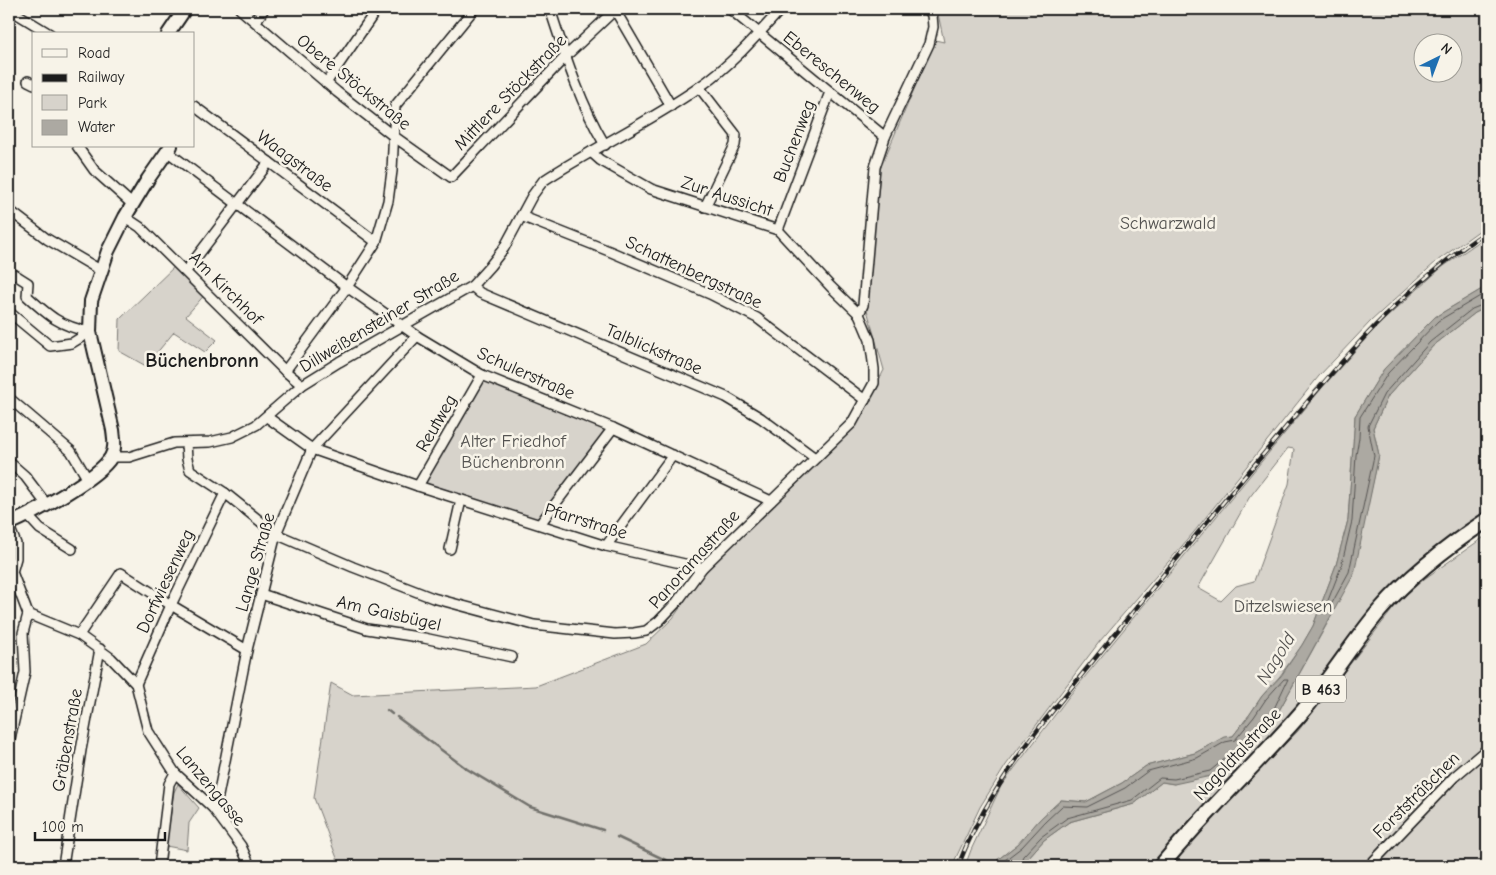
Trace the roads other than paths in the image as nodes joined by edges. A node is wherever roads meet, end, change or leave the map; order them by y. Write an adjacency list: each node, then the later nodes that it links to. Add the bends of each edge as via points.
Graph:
1 (9, 9): 13 (street)
2 (185, 9): 14 (main road)
3 (240, 9): 12 (street, Obere Stöckstraße)
4 (264, 9): 12 (street)
5 (377, 9): 17 (street)
6 (474, 9): 22 (street, via 395,106)
7 (550, 9): 16 (street)
8 (615, 9): 16 (street, Mittlere Stöckstraße); 20 (street)
9 (730, 9): 15 (street, Ebereschenweg)
10 (781, 9): 15 (street, Dillweißensteiner Straße)
11 (930, 12): 23 (street, via 932,34 929,44)
12 (256, 21): 17 (street, Obere Stöckstraße)
13 (47, 32)
14 (169, 32)
15 (759, 33): 18 (street, Dillweißensteiner Straße, via 734,60); 19 (street, Ebereschenweg)
16 (566, 56): 24 (street); 29 (street, Mittlere Stöckstraße)
17 (326, 83): 22 (street, Obere Stöckstraße)
18 (699, 87): 20 (street, Dillweißensteiner Straße); 32 (street, via 736,135 735,145)
19 (830, 92): 23 (street, Ebereschenweg); 36 (street, Buchenweg)
20 (671, 106): 24 (street, Dillweißensteiner Straße)
21 (195, 107): 28 (street, Waagstraße)
22 (392, 135): 29 (street, Obere Stöckstraße); 37 (street, via 388,201)
23 (884, 136): 44 (street, via 875,167 863,305)
24 (605, 145): 27 (street, Dillweißensteiner Straße)
25 (78, 148): 30 (street, via 94,170)
26 (170, 149): 30 (main road); 31 (street, Schulerstraße)
27 (591, 152): 32 (street, Zur Aussicht, via 651,189); 34 (street, Dillweißensteiner Straße, via 543,181)
28 (269, 162): 31 (street); 37 (street, Waagstraße)
29 (451, 177)
30 (132, 204): 35 (main road)
31 (238, 204): 40 (street); 42 (street, Schulerstraße)
32 (706, 207): 36 (street, Zur Aussicht)
33 (9, 210): 38 (street)
34 (521, 216): 41 (street, Dillweißensteiner Straße, via 504,248); 52 (street, Schattenbergstraße, via 710,294 757,318)
35 (124, 217): 38 (main road); 40 (street, Am Kirchhof, via 140,227)
36 (778, 230): 44 (street, Zur Aussicht)
37 (376, 242): 42 (street)
38 (100, 270): 46 (main road, via 91,301)
39 (9, 271): 46 (street, via 28,283 27,296 50,317)
40 (186, 271): 48 (street, Am Kirchhof)
41 (472, 286): 45 (street, Dillweißensteiner Straße); 59 (street, Talblickstraße, via 480,294 726,397)
42 (347, 287): 45 (street, Schulerstraße); 48 (street)
43 (9, 312): 46 (street, via 50,346 72,343)
44 (859, 314): 52 (street, Panoramastraße, via 870,340 874,369 874,383)
45 (402, 326): 47 (street, Schulerstraße); 50 (street, Dillweißensteiner Straße)
46 (90, 332): 58 (main road, via 113,430 115,443)
47 (417, 336): 49 (street, Schulerstraße); 56 (street, Lange Straße)
48 (285, 371): 50 (street, Am Kirchhof)
49 (482, 375): 54 (street, Schulerstraße); 62 (street, Reutweg)
50 (302, 385): 53 (street, Dillweißensteiner Straße)
51 (9, 398): 61 (street, via 71,451)
52 (865, 400): 59 (street, Panoramastraße, via 845,432)
53 (267, 417): 55 (street, Dillweißensteiner Straße, via 232,437); 56 (street, Pfarrstraße)
54 (613, 428): 57 (street, Schulerstraße); 69 (street)
55 (186, 443): 58 (street, Dillweißensteiner Straße); 63 (street, Panoramastraße, via 190,470)
56 (312, 450): 62 (street, Pfarrstraße); 71 (street, Lange Straße)
57 (673, 455): 65 (street, Schulerstraße); 72 (street)
58 (111, 457): 61 (main road)
59 (815, 458): 65 (street, Panoramastraße)
60 (9, 462): 66 (street, via 25,476)
61 (87, 478): 66 (main road)
62 (418, 486): 64 (street, Pfarrstraße)
63 (225, 493): 71 (street, Panoramastraße); 78 (street, Dorfwiesenweg)
64 (461, 500): 69 (street, Pfarrstraße); 74 (street)
65 (771, 501): 75 (street, Panoramastraße)
66 (47, 505): 67 (main road)
67 (28, 516): 70 (main road); 73 (street)
68 (1487, 520): 92 (main road, Nagoldtalstraße / B 463, via 1438,555 1393,596 1302,713)
69 (540, 524): 72 (street, Pfarrstraße)
70 (9, 525): 76 (street, via 16,544 16,558)
71 (276, 534): 75 (street, Panoramastraße, via 433,598 534,625 615,634 634,634 659,621); 77 (street, Lange Straße)
72 (606, 546): 75 (street, Pfarrstraße)
73 (72, 549)
74 (450, 549)
75 (702, 568)
76 (10, 572): 79 (street)
77 (261, 594): 82 (street, Lange Straße); 83 (street, Am Gaisbügel, via 367,629)
78 (170, 606): 80 (street, via 121,573); 82 (street); 84 (street, Dorfwiesenweg)
79 (28, 614): 80 (street, Lanzengasse); 85 (street, via 23,633 25,672)
80 (79, 635): 81 (street, Lanzengasse)
81 (100, 649): 84 (street, Lanzengasse); 89 (street, Gräbenstraße)
82 (247, 650): 88 (street, Lange Straße)
83 (512, 657)
84 (136, 684): 87 (street, Lanzengasse, via 148,731)
85 (9, 743)
86 (1487, 749): 93 (street, Forststräßchen, via 1454,777)
87 (175, 772): 88 (street, Lanzengasse); 90 (street, via 169,784)
88 (213, 808): 91 (street, Lanzengasse, via 241,846)
89 (63, 866)
90 (159, 866)
91 (250, 866)
92 (1161, 866)
93 (1369, 866)

